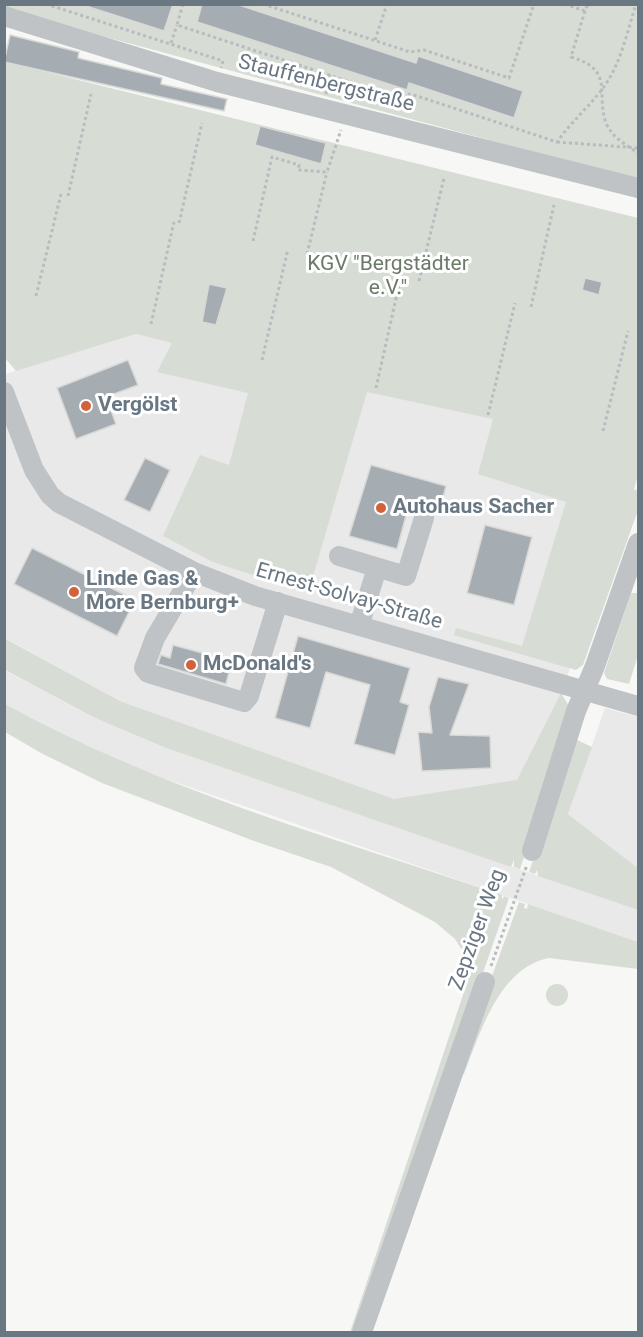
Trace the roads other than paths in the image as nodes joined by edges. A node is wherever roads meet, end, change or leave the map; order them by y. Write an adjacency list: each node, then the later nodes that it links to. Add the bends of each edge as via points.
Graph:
1 (4, 16): 2 (street, Stauffenbergstraße, via 218,82)
2 (639, 188)
3 (4, 392): 8 (street, Ernest-Solvay-Straße, via 34,470 50,495 76,513)
4 (424, 518): 7 (street, via 406,576)
5 (639, 543): 11 (street, Zepziger Weg)
6 (339, 556): 7 (street)
7 (376, 568): 10 (street)
8 (194, 572): 9 (street, Ernest-Solvay-Straße); 9 (street, via 155,638 144,668 148,673 244,702)
9 (278, 602): 10 (street, Ernest-Solvay-Straße)
10 (359, 626): 11 (street, Ernest-Solvay-Straße)
11 (584, 690): 12 (street, Ernest-Solvay-Straße); 13 (street, Zepziger Weg)
12 (639, 706)
13 (532, 851)
14 (485, 982): 15 (street, Zepziger Weg)
15 (362, 1332)

